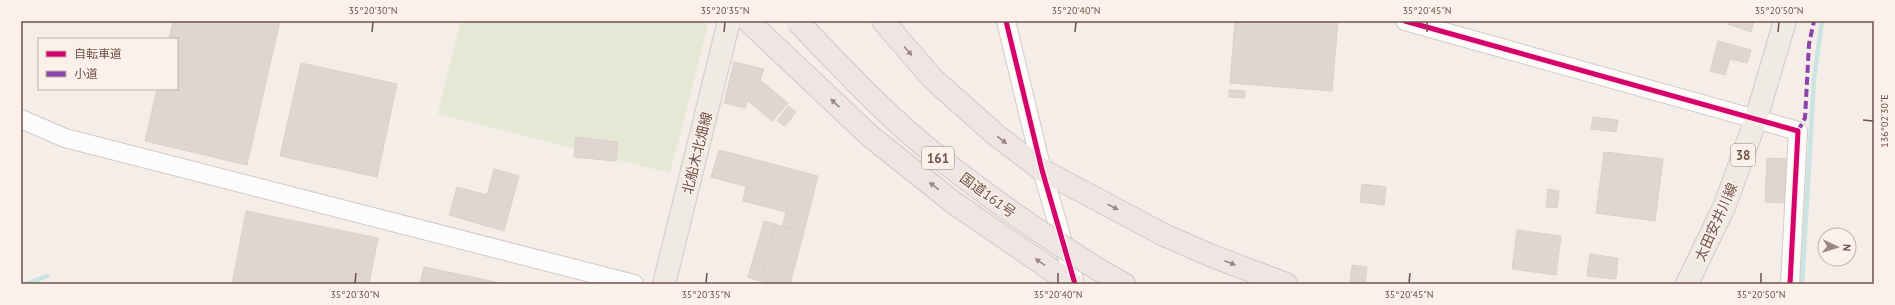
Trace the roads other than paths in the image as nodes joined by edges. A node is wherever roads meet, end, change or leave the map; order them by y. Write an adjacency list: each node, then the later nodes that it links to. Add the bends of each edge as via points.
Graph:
1 (729, 21): 12 (main road, 北船木北畑線)
2 (748, 21): 13 (highway, one-way to 2, via 954,203 870,136)
3 (797, 21): 15 (highway, 国道161号 / 161, bridge, via 850,77 941,160 1036,230)
4 (883, 21): 10 (highway, one-way to 10, via 933,79 996,135)
5 (1006, 21): 10 (street)
6 (1405, 21): 9 (street)
7 (1785, 21): 9 (main road, 太田安井川線 / 38)
8 (21, 119): 11 (street, via 65,138)
9 (1756, 119): 17 (main road, 太田安井川線 / 38, via 1725,206); 18 (street, via 1798,131)
10 (1042, 170): 14 (street); 16 (highway, one-way to 16, via 1164,235)
11 (634, 284)
12 (664, 284)
13 (1072, 284)
14 (1075, 284)
15 (1124, 284)
16 (1286, 284)
17 (1687, 284)
18 (1790, 284)

